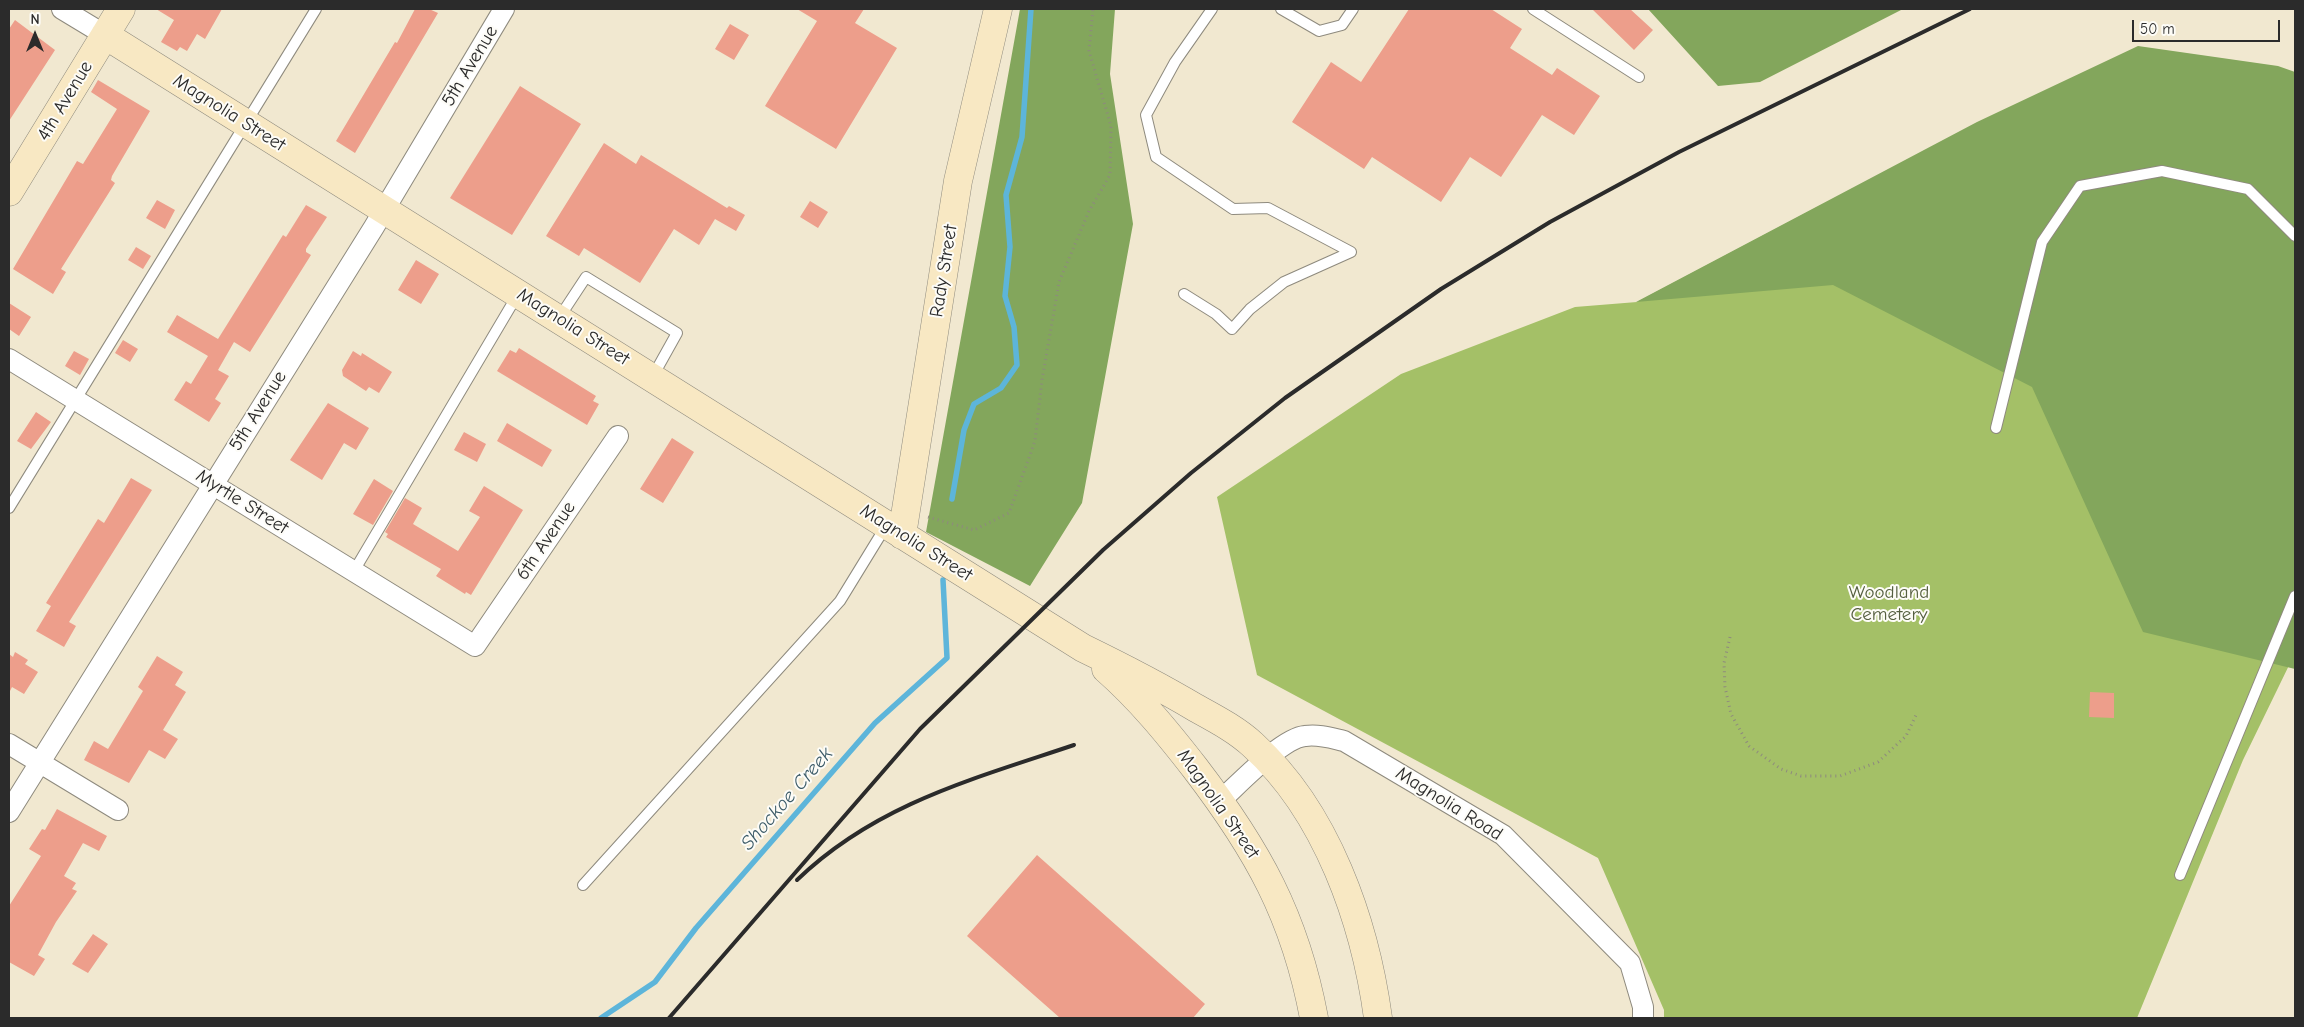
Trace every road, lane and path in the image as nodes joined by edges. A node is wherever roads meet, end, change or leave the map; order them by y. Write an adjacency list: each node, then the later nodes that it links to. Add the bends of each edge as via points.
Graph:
1 (62, 9): 11 (street, Magnolia Street)
2 (121, 9): 11 (main road, 4th Avenue)
3 (316, 9): 13 (lane)
4 (504, 9): 15 (street, 5th Avenue)
5 (998, 9): 27 (main road, Rady Street, via 958,181)
6 (1093, 9): 27 (path, via 1089,51 1111,126 1110,175 1089,211 1059,282 1035,441 1009,513 974,530)
7 (1212, 9): 18 (lane, via 1175,62 1146,115 1156,157 1233,210 1268,208 1351,252 1284,282 1250,309 1232,329 1216,314)
8 (1281, 9): 9 (lane, via 1319,31 1342,25)
9 (1353, 9)
10 (1533, 9): 12 (lane)
11 (105, 35): 13 (main road, Magnolia Street); 14 (main road, 4th Avenue)
12 (1639, 77)
13 (245, 124): 15 (main road, Magnolia Street); 22 (lane)
14 (9, 192)
15 (384, 210): 17 (main road, Magnolia Street); 25 (street, 5th Avenue)
16 (2295, 236): 23 (lane, via 2248,189 2162,171 2080,186 2042,242)
17 (518, 293): 19 (main road, Magnolia Street); 28 (lane)
18 (1184, 294)
19 (559, 319): 21 (main road, Magnolia Street); 21 (lane, via 586,277 677,333)
20 (9, 359): 22 (street, Myrtle Street)
21 (652, 377): 27 (main road, Magnolia Street)
22 (76, 400): 25 (street, Myrtle Street); 26 (lane)
23 (1996, 428)
24 (618, 436): 31 (street, 6th Avenue)
25 (212, 484): 28 (street, Myrtle Street); 36 (street, 5th Avenue)
26 (9, 508)
27 (898, 523): 32 (main road, Magnolia Street); 41 (lane, via 840,601)
28 (354, 571): 31 (street, Myrtle Street)
29 (2295, 596): 40 (lane)
30 (1730, 637): 33 (path, via 1724,663 1725,687 1732,714 1750,746 1781,769 1801,776 1840,776 1878,762 1906,736)
31 (475, 646)
32 (1083, 648): 35 (main road, Magnolia Street, via 1145,678 1236,731); 37 (main road, Magnolia Street, via 1138,698)
33 (1916, 715)
34 (9, 744): 36 (street)
35 (1267, 759): 37 (street, Magnolia Road); 43 (main road, Magnolia Street, via 1307,812 1341,878 1364,944); 44 (street, Magnolia Road, via 1287,742 1306,736 1344,741 1503,835 1630,963 1643,1007)
36 (40, 762): 38 (street); 39 (street, 5th Avenue)
37 (1220, 801): 42 (main road, Magnolia Street, via 1255,853 1288,921 1308,984)
38 (118, 810)
39 (9, 812)
40 (2180, 875)
41 (583, 885)
42 (1314, 1018)
43 (1378, 1018)
44 (1643, 1018)

